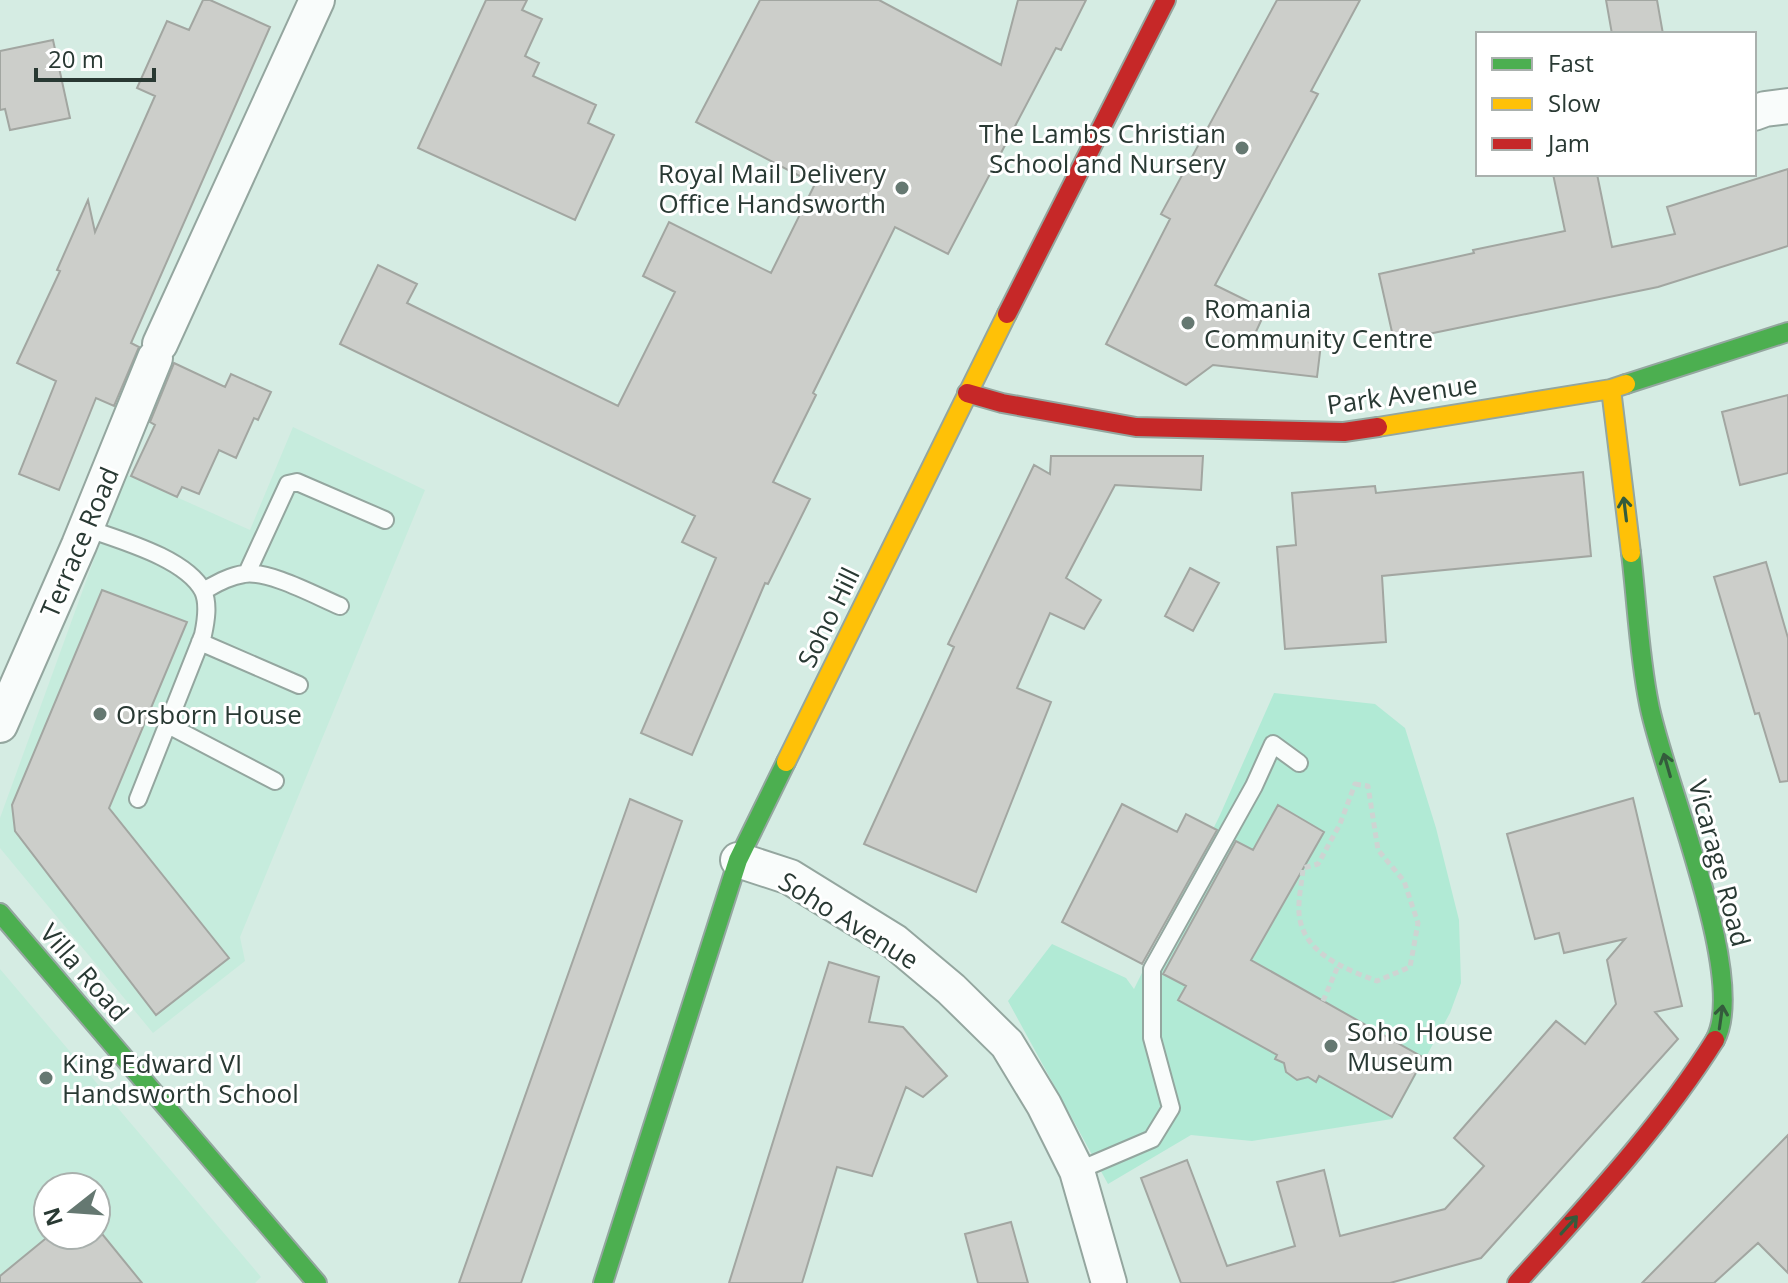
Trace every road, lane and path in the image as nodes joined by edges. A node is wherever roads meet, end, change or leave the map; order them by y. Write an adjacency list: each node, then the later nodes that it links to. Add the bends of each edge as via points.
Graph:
1 (317, 0): 9 (street, Terrace Road, via 158,351)
2 (1166, 0): 7 (main road, Soho Hill)
3 (1788, 106): 4 (street)
4 (1756, 112)
5 (1788, 332): 6 (main road, Park Avenue)
6 (1611, 389): 7 (main road, Park Avenue, via 1344,432 1136,427); 28 (main road, Vicarage Road, one-way to 6, via 1684,1090 1718,1036 1724,992 1717,941 1649,705)
7 (967, 393): 20 (main road, Soho Hill)
8 (385, 520): 10 (lane, via 297,482 288,484)
9 (86, 528): 11 (lane, via 166,559); 15 (street, Terrace Road)
10 (247, 573): 11 (lane); 12 (lane, via 263,574)
11 (203, 591): 13 (lane, via 207,617)
12 (340, 606)
13 (200, 642): 14 (lane); 16 (lane)
14 (299, 685)
15 (0, 725)
16 (168, 725): 18 (lane); 19 (lane)
17 (1299, 763): 24 (lane, via 1273,744 1152,969 1152,1038 1171,1108 1152,1139)
18 (275, 781)
19 (138, 799)
20 (738, 860): 24 (street, Soho Avenue, via 790,877 895,942 951,989 1007,1044); 26 (main road, Soho Hill)
21 (0, 913): 25 (main road, Villa Road)
22 (1338, 966): 22 (path, via 1310,942 1299,915 1303,868 1318,864 1355,784 1368,786 1378,850 1404,881 1418,923 1410,967 1377,981); 23 (path)
23 (1323, 1001)
24 (1077, 1171): 27 (street, Soho Avenue)
25 (317, 1283)
26 (603, 1283)
27 (1109, 1283)
28 (1517, 1283)

